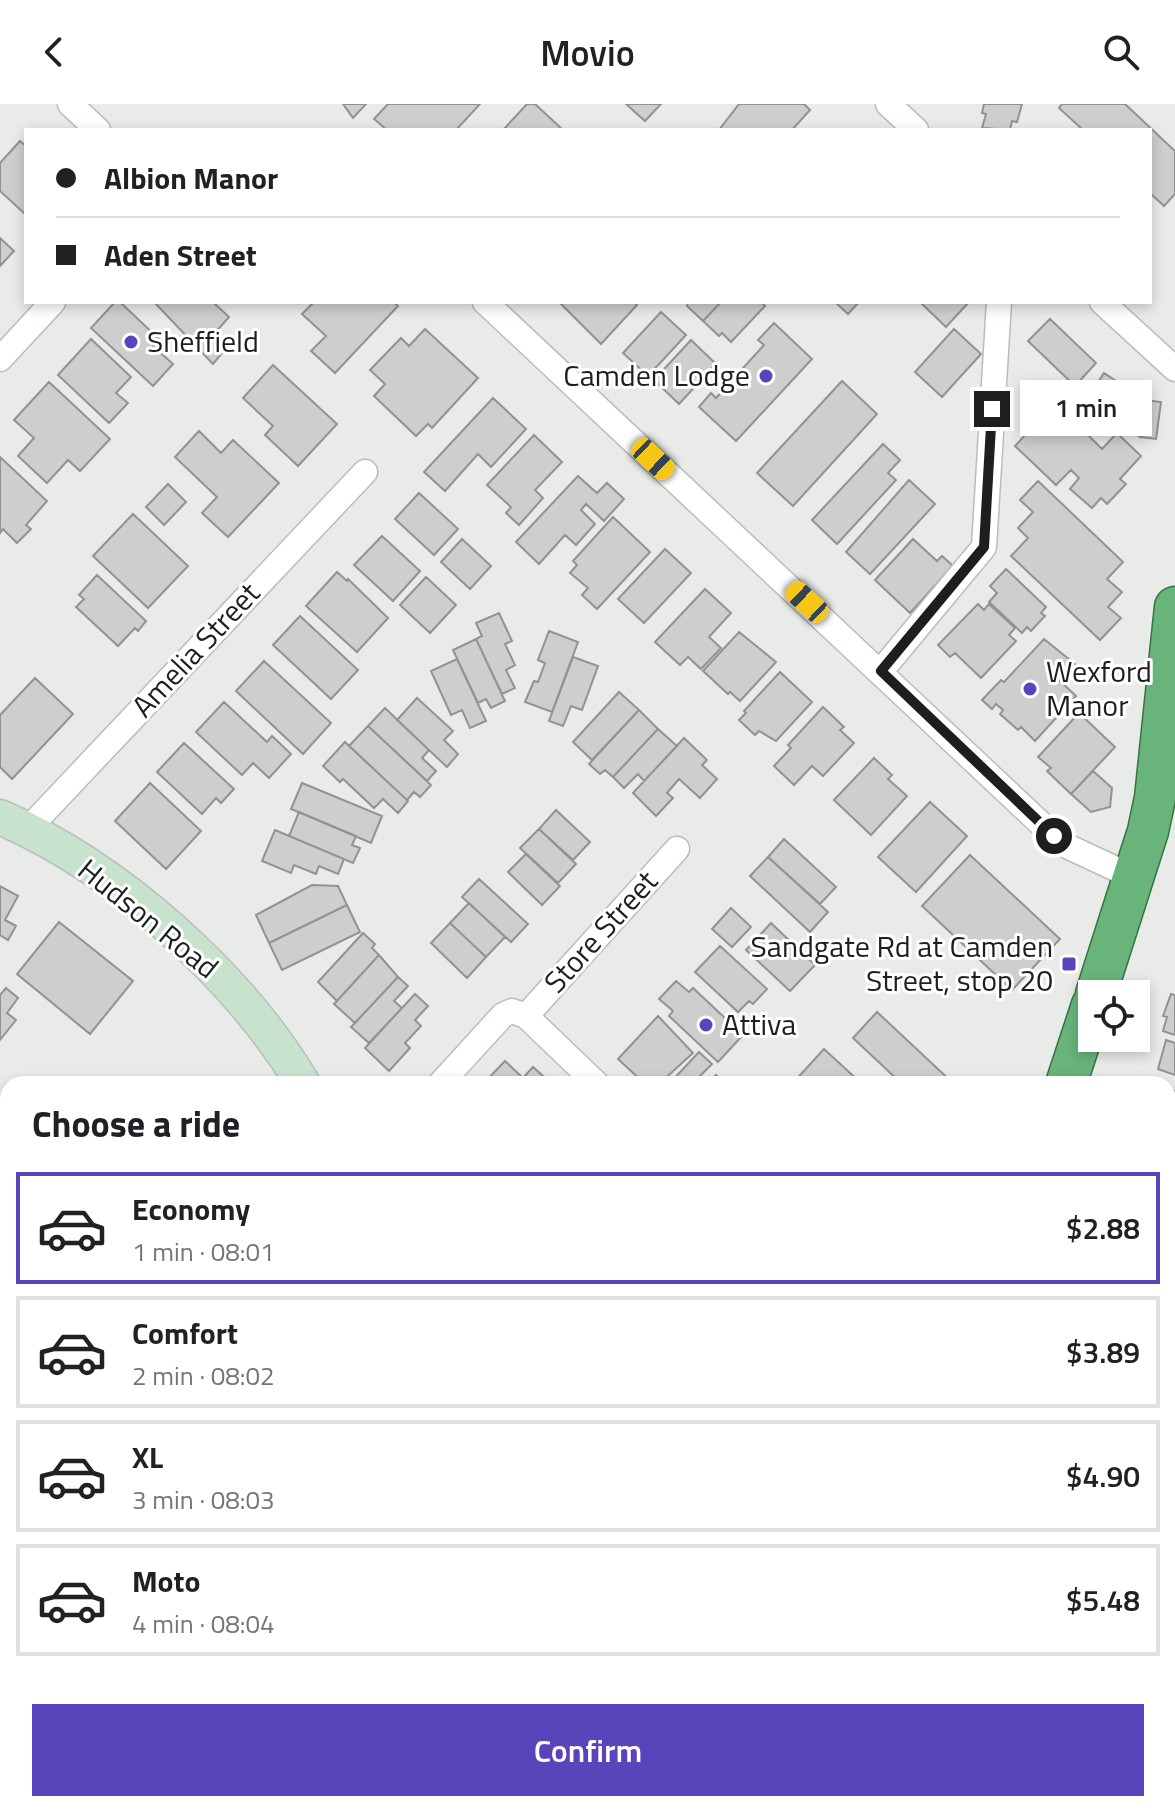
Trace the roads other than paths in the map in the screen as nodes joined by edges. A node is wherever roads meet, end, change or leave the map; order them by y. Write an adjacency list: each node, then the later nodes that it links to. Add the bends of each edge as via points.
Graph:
1 (70, 104): 3 (street)
2 (888, 104): 4 (street)
3 (96, 128)
4 (914, 128)
5 (51, 304): 9 (street)
6 (487, 304): 13 (street)
7 (999, 304): 13 (street, via 984,547)
8 (1104, 304): 10 (street)
9 (0, 359)
10 (1175, 369)
11 (365, 472): 14 (street, Amelia Street)
12 (1175, 607): 16 (highway, via 1155,798)
13 (881, 671): 16 (street, via 1054,836)
14 (14, 823): 21 (main road, Hudson Road, via 102,876 164,923 219,973 267,1029)
15 (677, 849): 18 (street, Store Street)
16 (1133, 877): 17 (highway)
17 (1100, 980)
18 (526, 1016): 22 (street, Store Street, via 505,1013); 23 (street, Store Street)
19 (1083, 1052): 20 (highway)
20 (1079, 1072)
21 (298, 1076)
22 (447, 1076)
23 (589, 1076)

